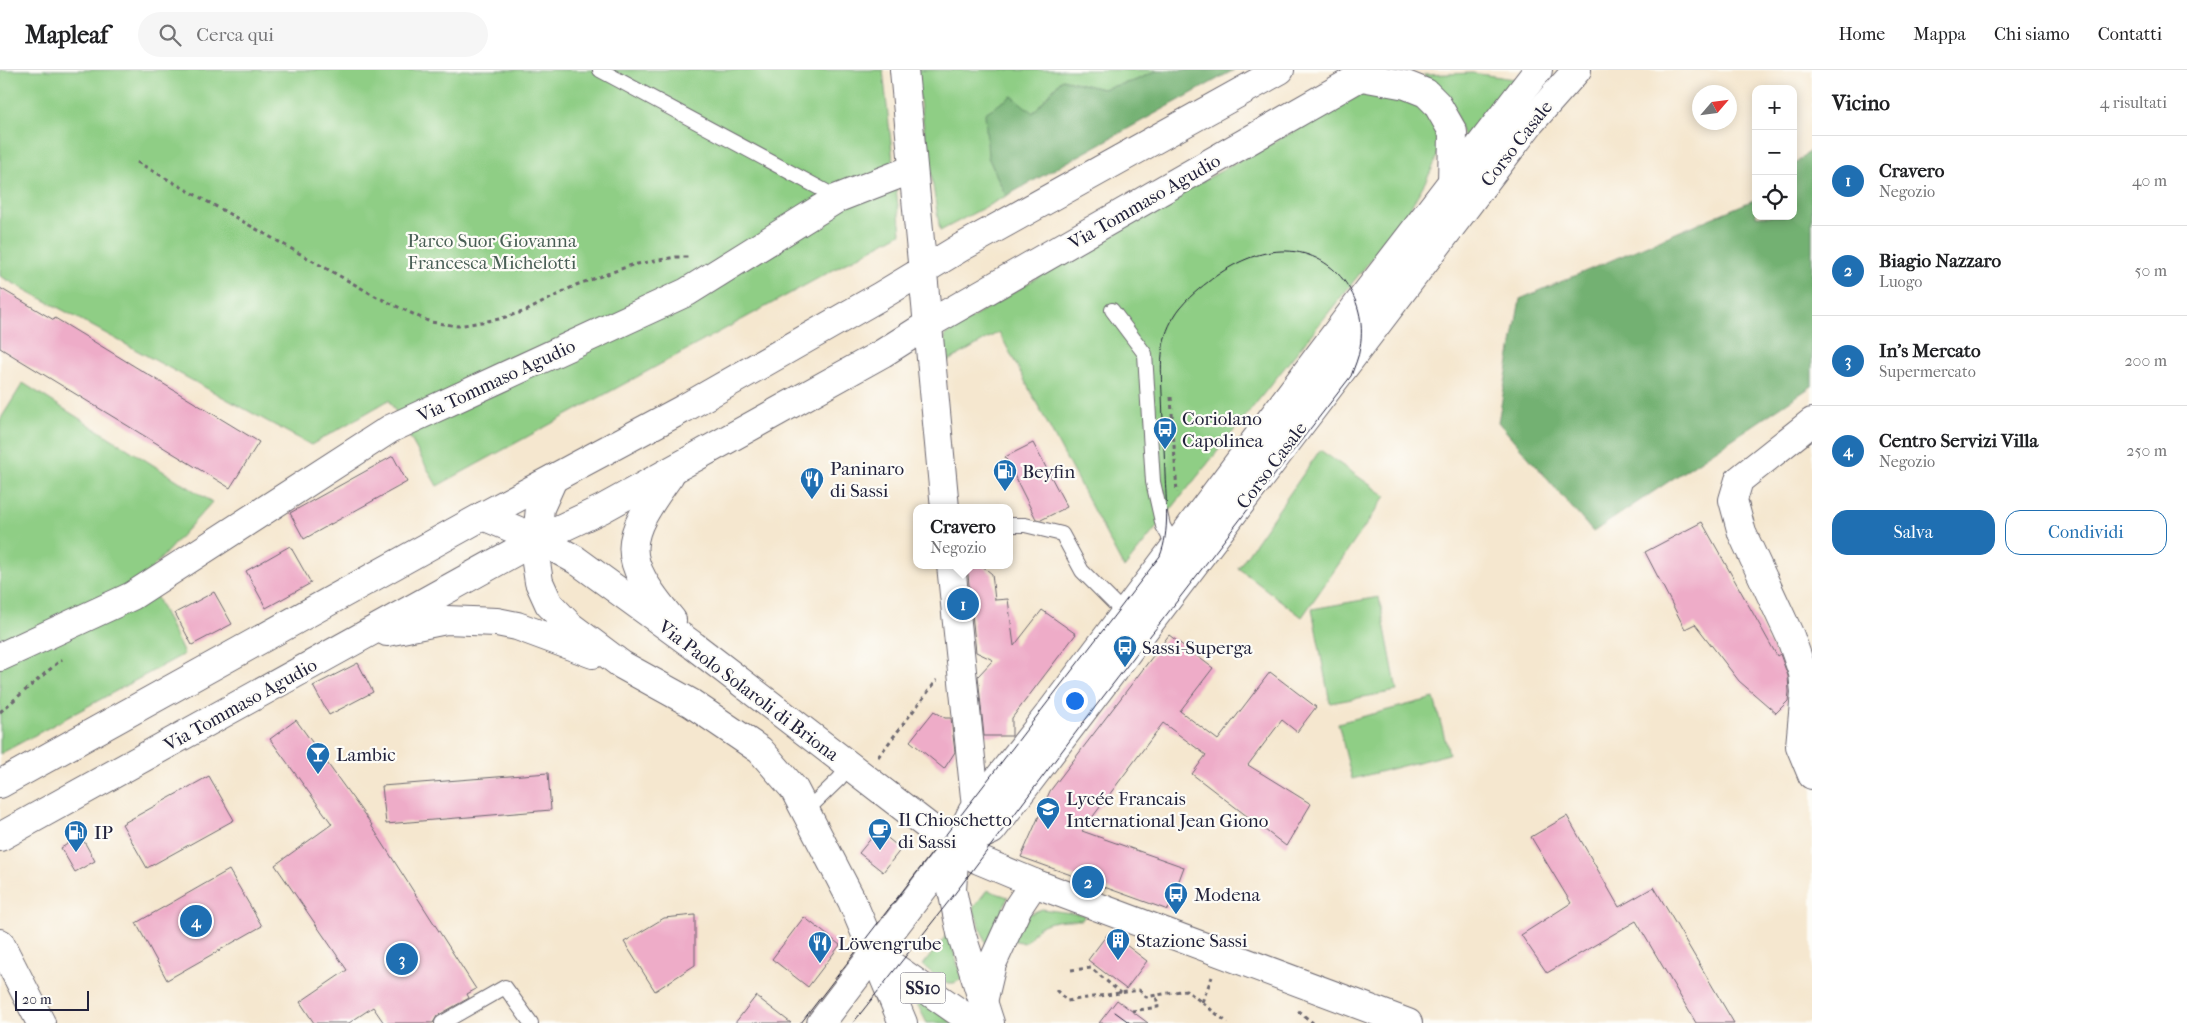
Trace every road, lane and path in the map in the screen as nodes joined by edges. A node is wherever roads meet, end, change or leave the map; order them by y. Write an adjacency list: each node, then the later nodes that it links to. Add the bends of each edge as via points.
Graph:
1 (600, 70): 11 (lane)
2 (904, 70): 9 (main road)
3 (1280, 70): 13 (main road)
4 (1424, 70): 7 (main road)
5 (1577, 70): 42 (main road, Corso Casale, via 1530,123 992,830)
6 (1537, 71): 10 (main road, Corso Casale)
7 (1367, 73): 10 (main road, via 1426,93 1437,104 1453,132); 15 (main road, Via Tommaso Agudio)
8 (138, 162): 12 (path, via 377,297 430,322 458,326 499,319 526,311 576,285 632,264)
9 (913, 169): 11 (main road, Via Tommaso Agudio); 13 (main road)
10 (1452, 184): 25 (main road, Corso Casale)
11 (838, 198): 31 (main road, Via Tommaso Agudio, via 687,292 390,429 132,596)
12 (694, 257)
13 (923, 270): 15 (main road); 19 (main road, via 683,409)
14 (1112, 310): 25 (lane, via 1146,354 1154,482 1163,526)
15 (927, 325): 18 (main road, Via Tommaso Agudio, via 883,353); 21 (main road)
16 (1171, 396): 20 (path)
17 (1812, 422): 37 (main road, via 1739,480 1733,500 1742,533 1790,636 1803,673 1805,692 1800,746)
18 (674, 469): 24 (main road, Via Tommaso Agudio); 29 (main road, via 648,505 633,540 633,553 638,572 654,598)
19 (553, 479): 22 (main road); 24 (main road, via 540,508)
20 (1177, 493)
21 (945, 504)
22 (483, 516): 24 (main road, Via Paolo Solaroli di Briona); 38 (main road)
23 (1013, 525): 27 (lane, via 1062,534 1082,571)
24 (538, 540): 28 (main road, Via Tommaso Agudio); 29 (main road, Via Paolo Solaroli di Briona, via 576,560); 32 (main road, via 535,556 539,582 549,604 570,626)
25 (1175, 547): 27 (main road, Corso Casale)
26 (951, 569): 39 (main road)
27 (1124, 614): 39 (main road, Corso Casale)
28 (359, 638): 32 (main road, via 446,620 497,622 518,626); 41 (main road, Via Tommaso Agudio)
29 (694, 646): 36 (main road, Via Paolo Solaroli di Briona)
30 (67, 655): 34 (path)
31 (0, 657)
32 (622, 666): 40 (main road, via 691,703 760,750 794,789)
33 (943, 672): 35 (path)
34 (0, 712)
35 (878, 757)
36 (849, 766): 40 (lane); 42 (main road, Via Paolo Solaroli di Briona)
37 (1812, 774)
38 (0, 784)
39 (976, 807): 42 (main road, Corso Casale)
40 (806, 810): 45 (main road)
41 (0, 837)
42 (955, 847): 43 (main road, Via Paolo Solaroli di Briona); 45 (main road, Corso Casale); 53 (main road, via 954,896)
43 (1034, 883): 53 (main road, via 1018,908 992,964); 60 (main road, Via Paolo Solaroli di Briona)
44 (0, 943): 54 (main road)
45 (875, 954): 53 (main road, SS10, via 960,1013); 57 (main road, Corso Casale); 58 (main road, SS10)
46 (1071, 970): 49 (path, via 1091,968)
47 (1056, 990): 49 (path, via 1067,1001)
48 (1206, 992): 51 (path)
49 (1121, 993): 50 (path, via 1139,990 1146,997)
50 (1156, 995): 51 (path, via 1186,990); 52 (path, via 1158,1007)
51 (1202, 1002): 59 (path)
52 (1132, 1011)
53 (981, 1016)
54 (41, 1023)
55 (442, 1023): 56 (lane, via 505,987)
56 (531, 1023)
57 (821, 1023)
58 (903, 1023)
59 (1228, 1023)
60 (1408, 1023)

